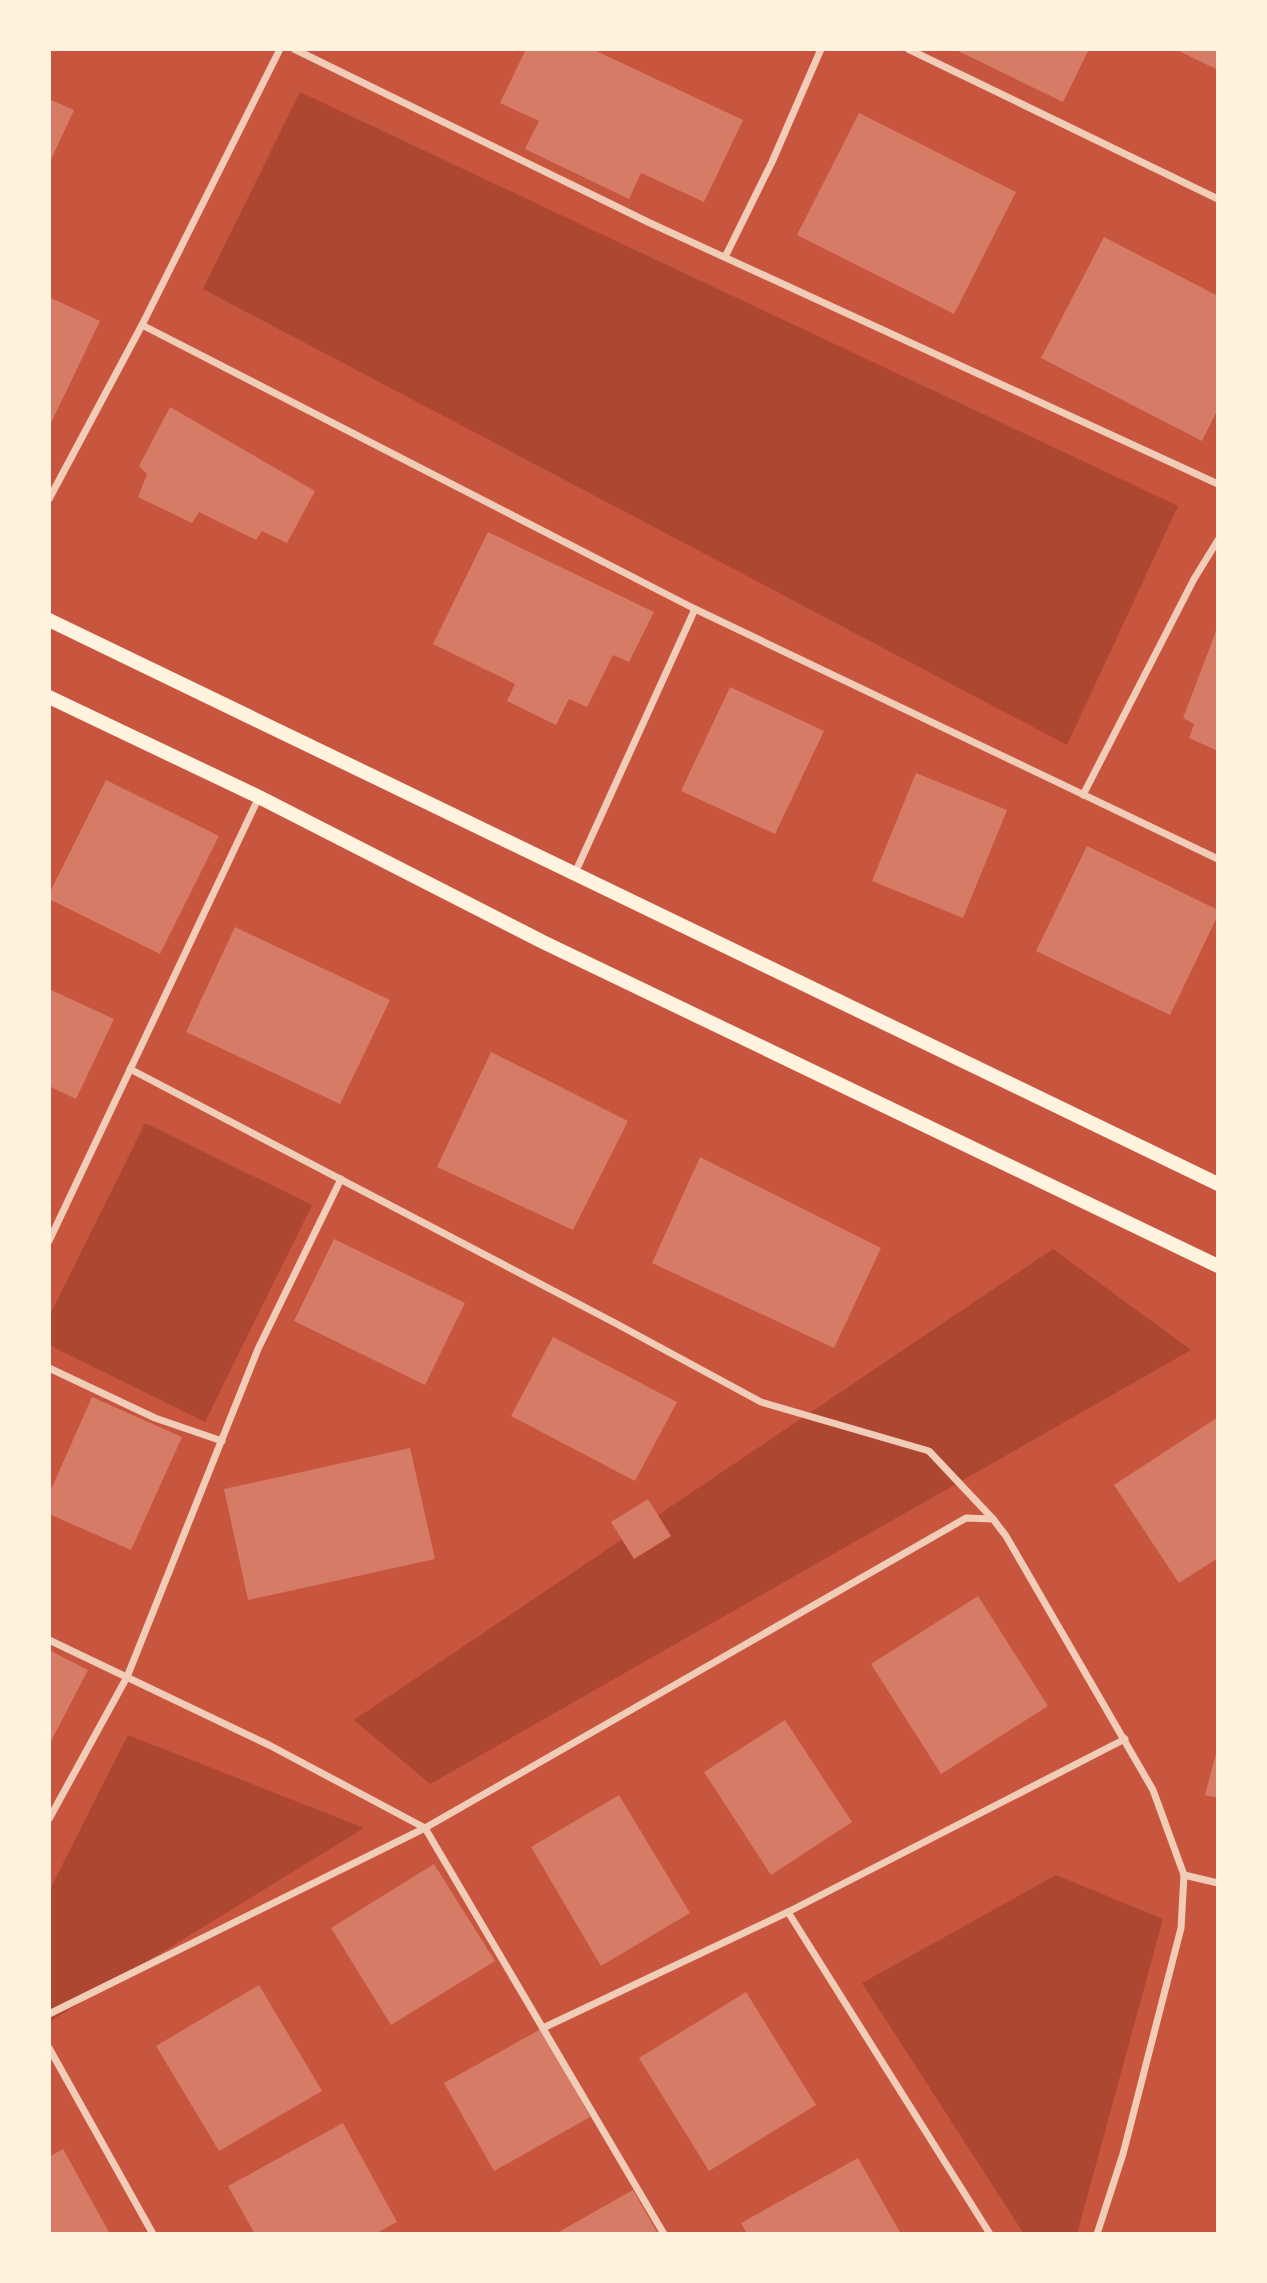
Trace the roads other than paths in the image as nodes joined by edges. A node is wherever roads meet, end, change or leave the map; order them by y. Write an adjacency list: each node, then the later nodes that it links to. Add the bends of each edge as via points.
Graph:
1 (280, 49): 7 (street)
2 (294, 49): 6 (street)
3 (821, 49): 6 (street)
4 (908, 49): 5 (street)
5 (1218, 200)
6 (725, 257): 8 (street)
7 (142, 325): 9 (street); 11 (street)
8 (1218, 484)
9 (49, 499)
10 (1218, 540): 14 (street)
11 (695, 609): 14 (street); 17 (street)
12 (49, 620): 17 (main road)
13 (49, 697): 15 (main road)
14 (1083, 795): 16 (street)
15 (258, 797): 18 (street); 22 (main road, via 543,942)
16 (1218, 859)
17 (574, 875): 20 (main road)
18 (130, 1069): 19 (street); 21 (street)
19 (341, 1180): 24 (street, via 258,1349); 25 (street, via 761,1402 929,1451)
20 (1218, 1184)
21 (49, 1241)
22 (1218, 1266)
23 (49, 1368): 24 (street, via 155,1418)
24 (222, 1441): 27 (street)
25 (993, 1519): 28 (street); 30 (street, via 966,1518)
26 (49, 1640): 27 (street)
27 (127, 1677): 29 (street); 30 (street, via 269,1745)
28 (1125, 1739): 31 (street, via 1153,1790); 33 (street)
29 (49, 1819)
30 (425, 1828): 34 (street); 35 (street)
31 (1184, 1875): 32 (street); 40 (street, via 1181,1928)
32 (1218, 1883)
33 (788, 1912): 35 (street); 39 (street)
34 (49, 2014)
35 (543, 2028): 38 (street)
36 (49, 2048): 37 (street)
37 (153, 2234)
38 (664, 2234)
39 (990, 2234)
40 (1097, 2234)

